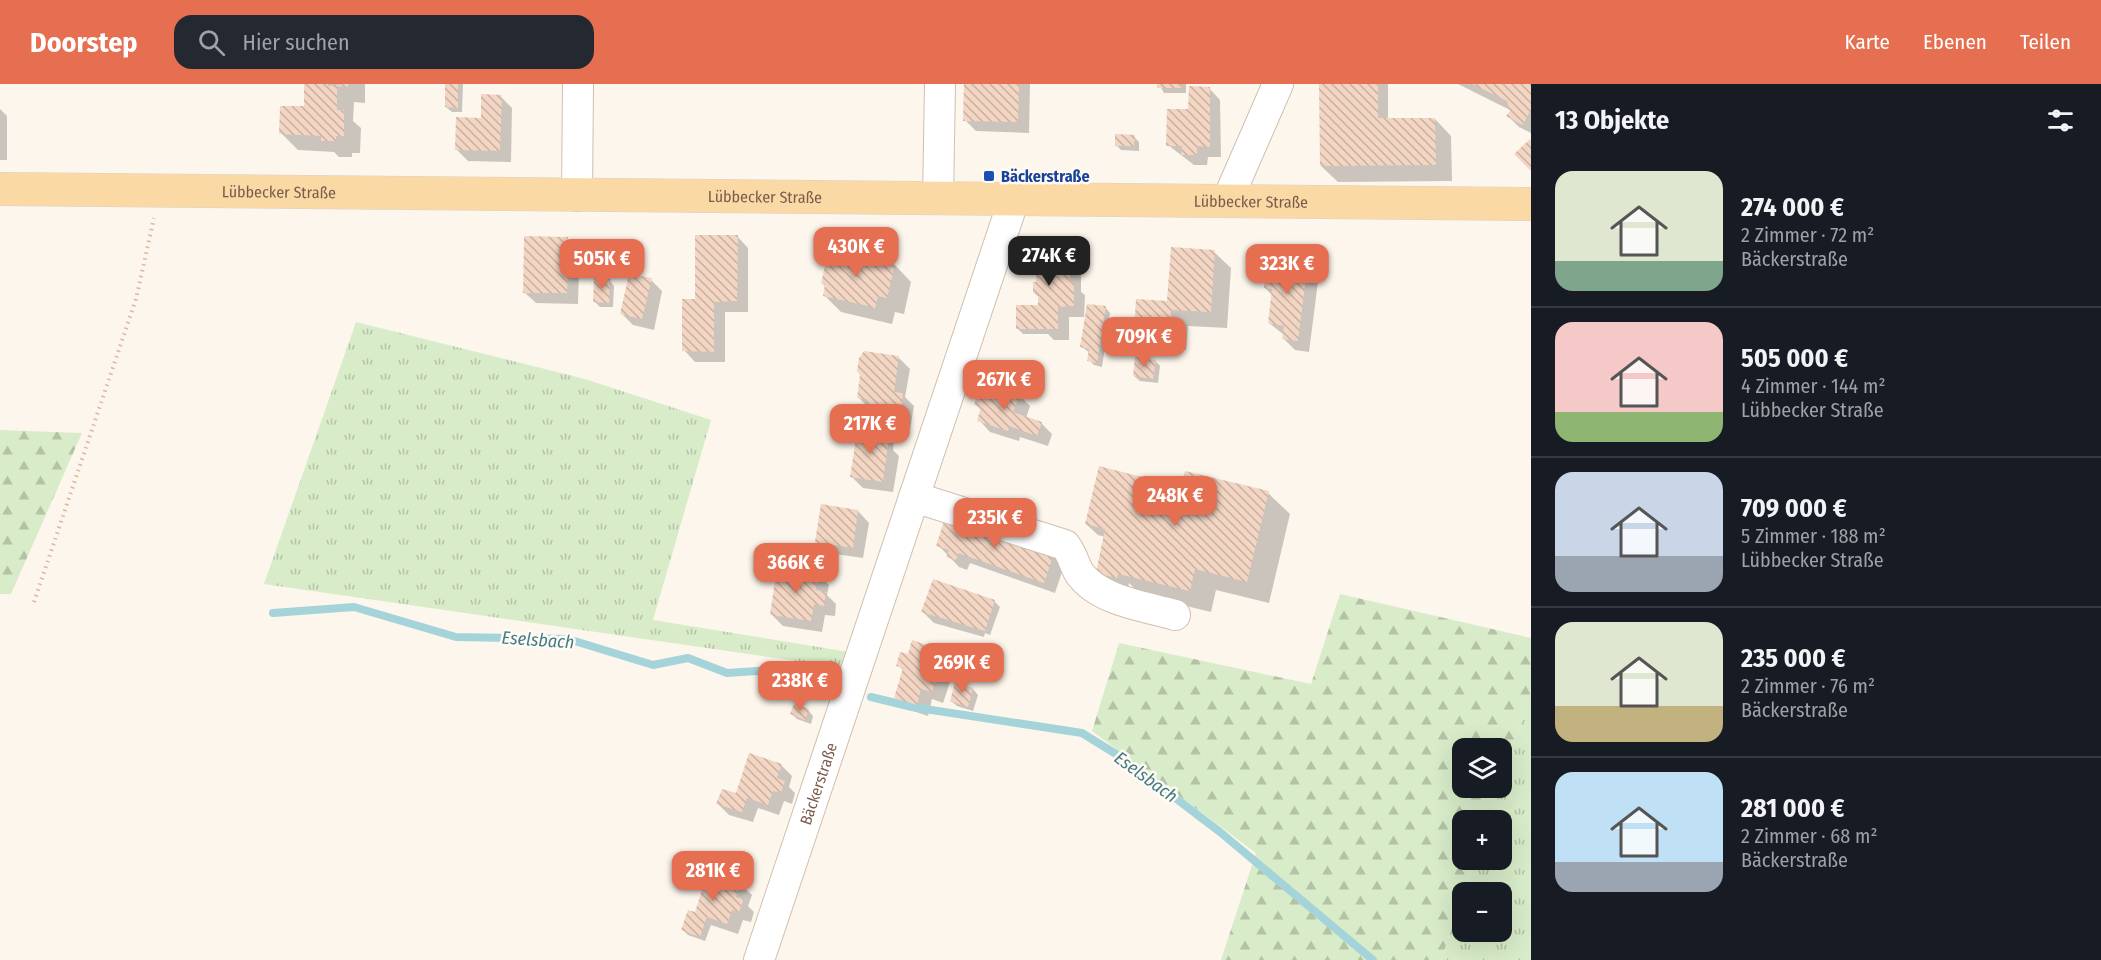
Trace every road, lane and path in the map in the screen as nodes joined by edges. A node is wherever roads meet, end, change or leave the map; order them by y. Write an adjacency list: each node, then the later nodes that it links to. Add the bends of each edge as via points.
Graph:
1 (578, 84): 6 (street)
2 (940, 84): 7 (street)
3 (1278, 84): 9 (street)
4 (0, 189): 5 (main road, Lübbecker Straße)
5 (156, 190): 6 (main road, Lübbecker Straße); 12 (path, via 156,211 136,299)
6 (577, 196): 7 (main road, Lübbecker Straße)
7 (938, 198): 8 (main road, Lübbecker Straße)
8 (1014, 199): 9 (main road, Lübbecker Straße); 11 (street, Bäckerstraße)
9 (1227, 201): 10 (main road, Lübbecker Straße)
10 (1531, 204)
11 (914, 497): 13 (street, via 1065,545 1092,587); 14 (street, Bäckerstraße)
12 (34, 602)
13 (1175, 615)
14 (759, 960)

